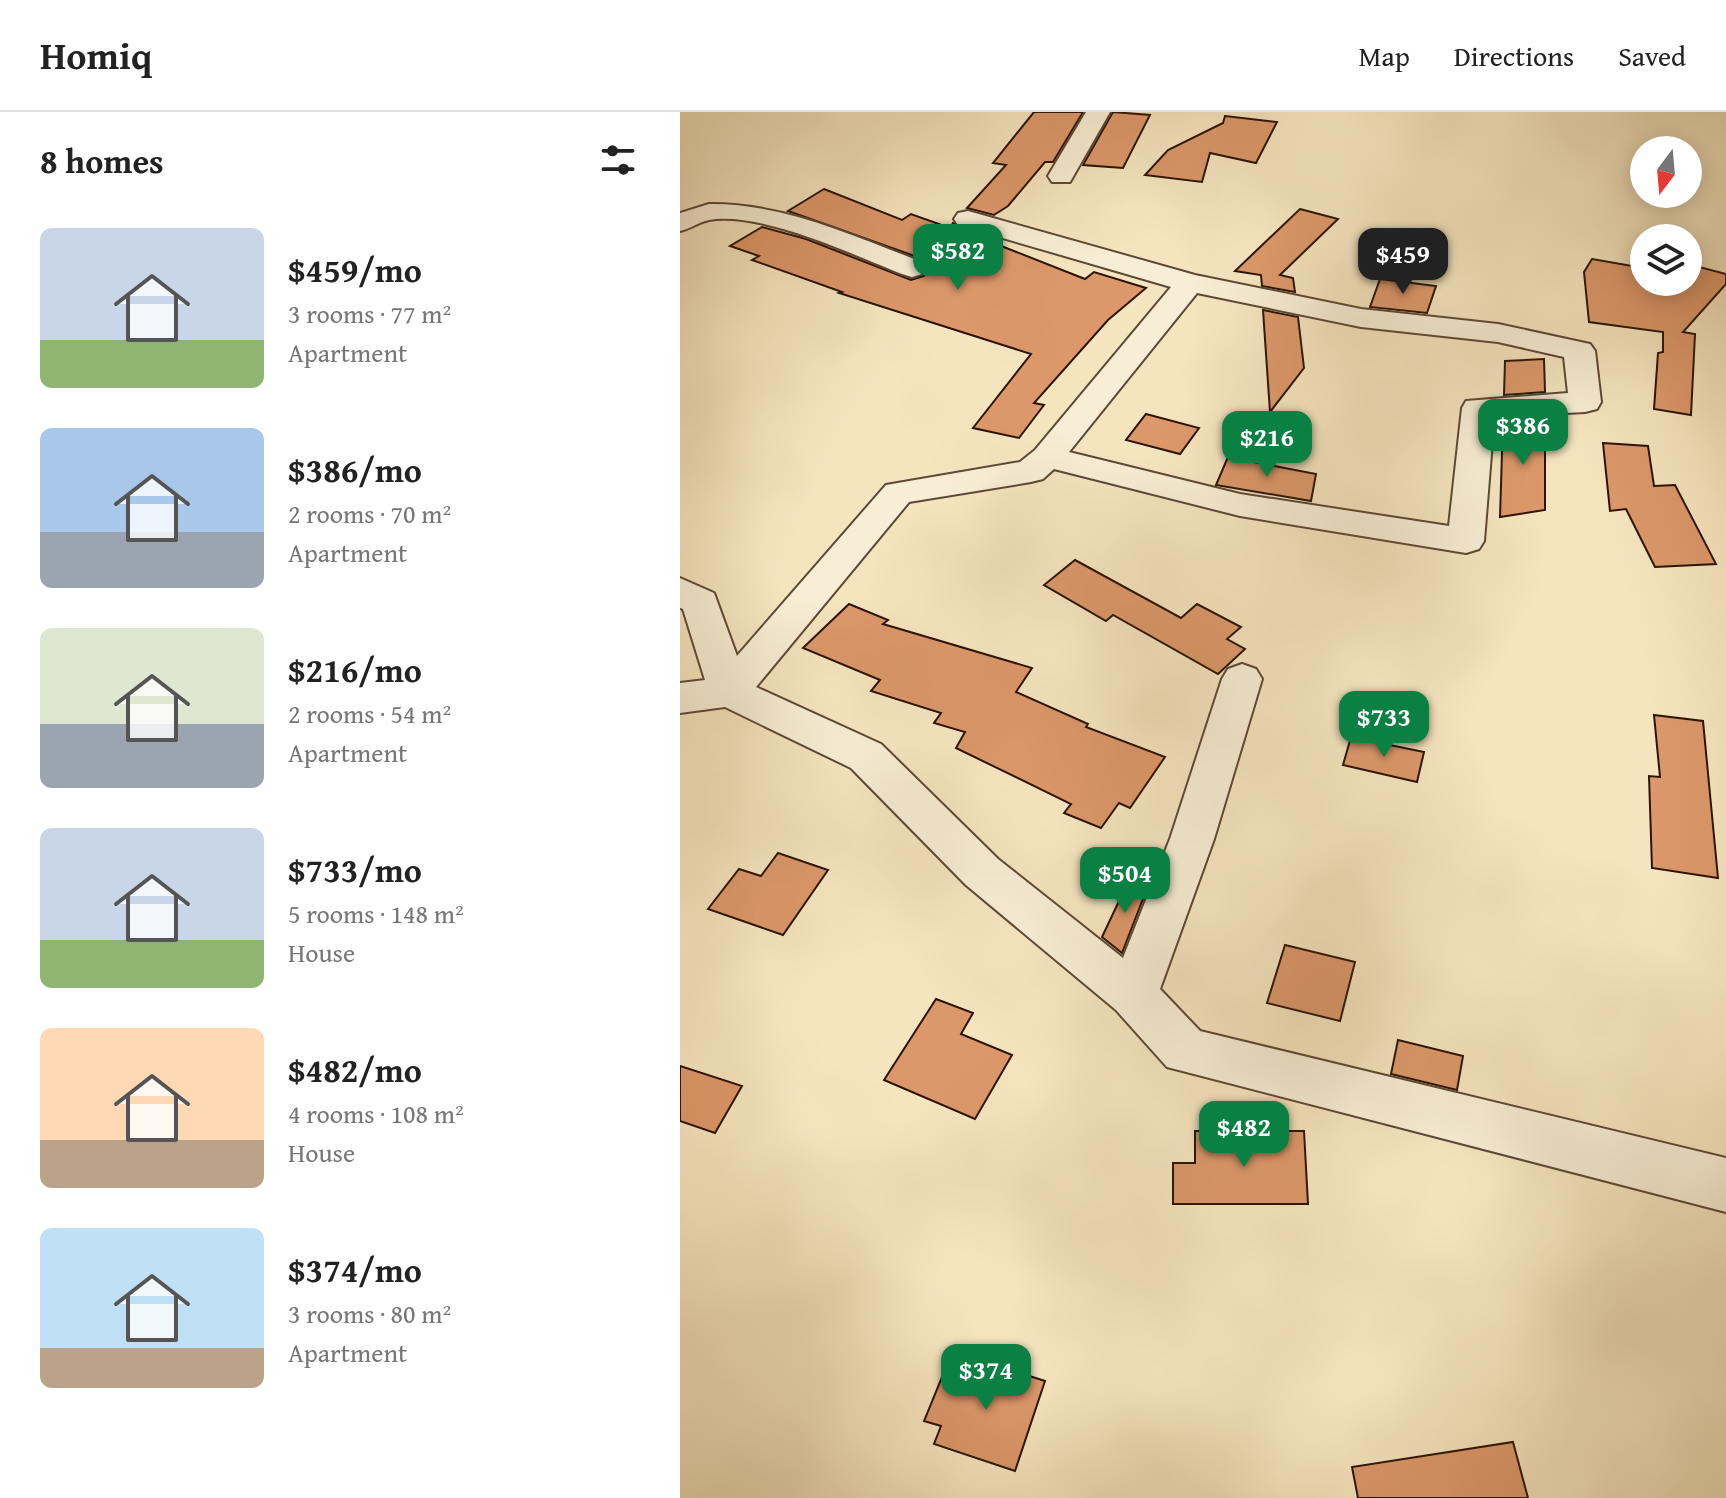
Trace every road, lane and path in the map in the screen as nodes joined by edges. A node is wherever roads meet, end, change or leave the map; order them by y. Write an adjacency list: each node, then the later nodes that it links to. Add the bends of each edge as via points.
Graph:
1 (1098, 112): 2 (street)
2 (1061, 176)
3 (968, 219): 6 (street)
4 (680, 223): 5 (street, via 706,212 737,213 809,230)
5 (912, 268)
6 (1190, 283): 7 (street); 7 (street, via 1361,318 1498,333 1579,351 1585,402 1478,408 1466,541 1240,505)
7 (1047, 457): 10 (street, via 1031,471 898,493)
8 (680, 591): 10 (street, via 700,602)
9 (1242, 679): 12 (street, via 1192,839)
10 (729, 692): 11 (street); 12 (street, via 866,756 982,872)
11 (680, 698)
12 (1133, 995): 13 (street, via 1185,1051)
13 (1726, 1185)

